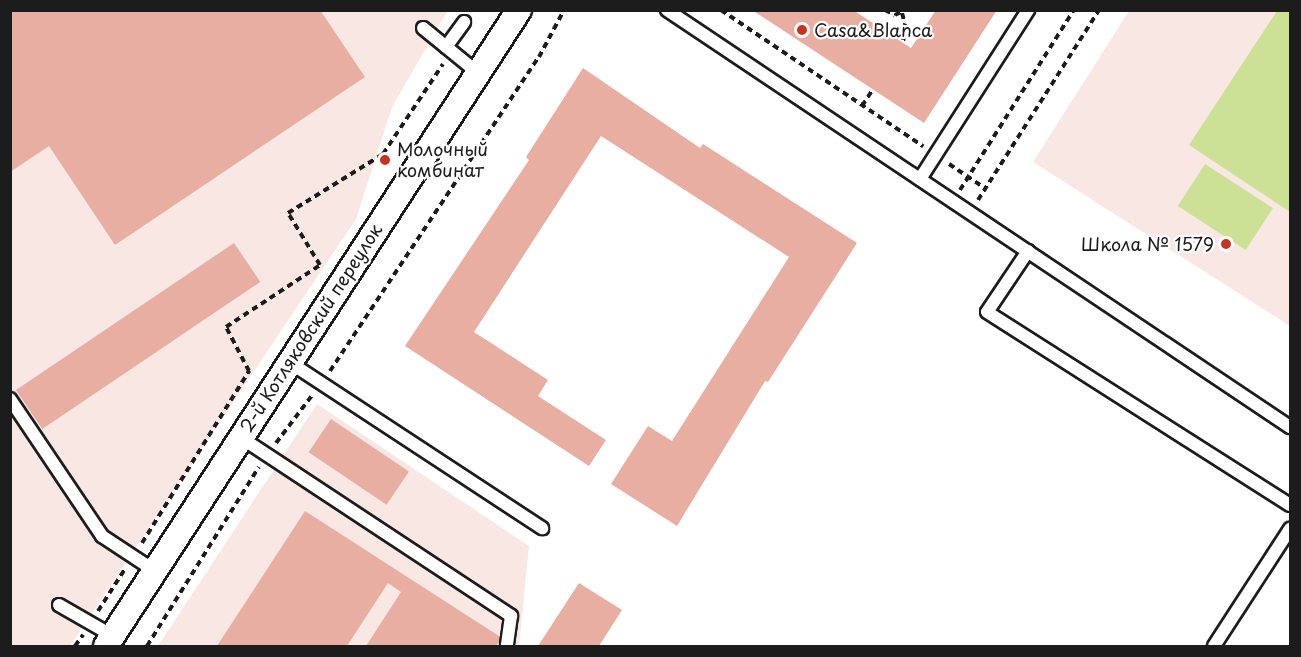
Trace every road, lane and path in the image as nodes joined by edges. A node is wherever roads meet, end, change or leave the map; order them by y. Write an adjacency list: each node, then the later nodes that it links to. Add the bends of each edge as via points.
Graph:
1 (519, 10): 14 (street, 2-й Котляковский переулок)
2 (564, 10): 23 (path, via 539,57)
3 (667, 10): 19 (lane)
4 (721, 10): 16 (path)
5 (885, 10): 9 (path)
6 (1028, 10): 17 (lane)
7 (1074, 10): 18 (path)
8 (1099, 10): 18 (path, via 986,189)
9 (903, 12): 12 (path)
10 (464, 22): 13 (lane)
11 (423, 28): 13 (lane)
12 (903, 43)
13 (449, 49): 14 (lane); 31 (path, via 382,154 288,213 320,265 226,327 249,371)
14 (478, 73): 22 (street, 2-й Котляковский переулок)
15 (873, 89): 16 (path)
16 (862, 106): 17 (path)
17 (935, 155): 18 (path); 19 (lane)
18 (968, 177): 20 (path)
19 (920, 179): 20 (lane)
20 (953, 201): 21 (lane)
21 (1028, 251): 25 (lane); 28 (lane, via 987,312)
22 (289, 362): 23 (lane); 26 (street, 2-й Котляковский переулок)
23 (322, 383): 27 (path); 29 (lane)
24 (10, 399): 31 (lane, via 102,536)
25 (1290, 427)
26 (240, 437): 27 (lane); 32 (street, 2-й Котляковский переулок)
27 (267, 454): 37 (path); 38 (lane, via 511,616)
28 (1290, 505)
29 (542, 528)
30 (1290, 530): 39 (lane)
31 (134, 556): 32 (lane); 34 (path)
32 (155, 571): 35 (street, 2-й Котляковский переулок)
33 (59, 605): 34 (lane)
34 (91, 621): 35 (lane); 36 (path)
35 (110, 641)
36 (75, 646)
37 (147, 646)
38 (507, 646)
39 (1214, 646)

